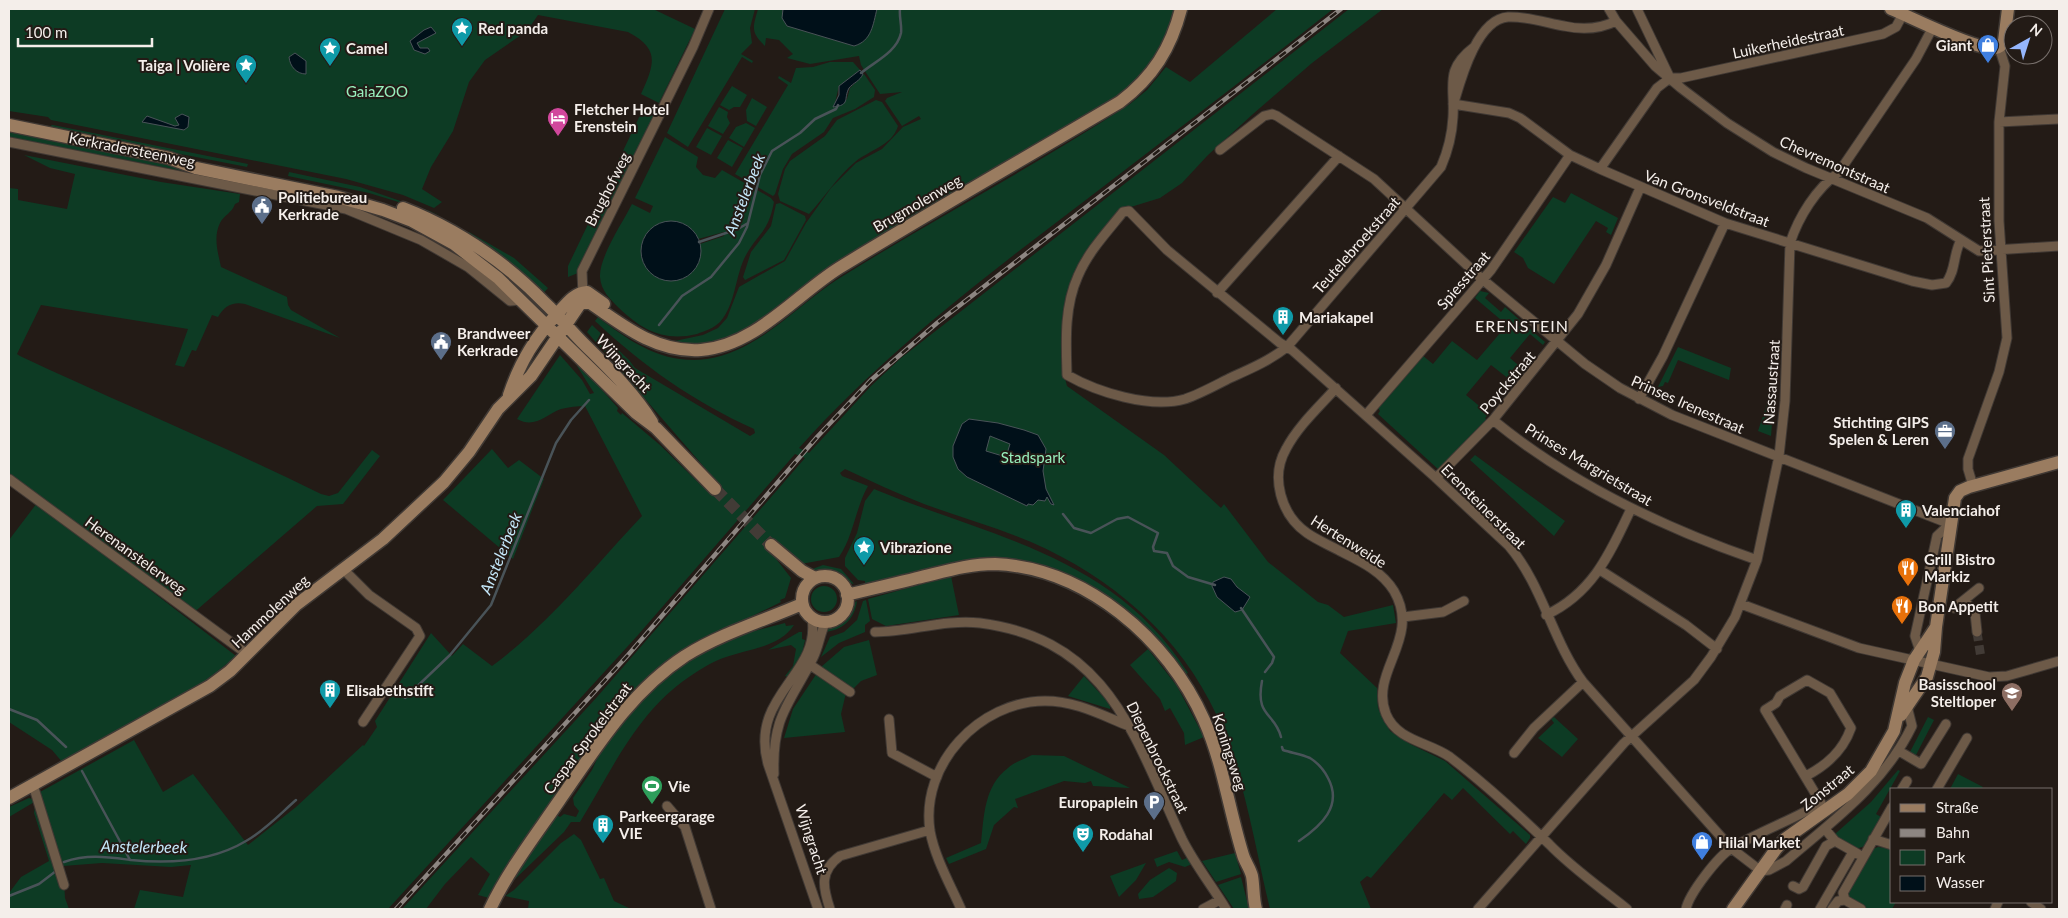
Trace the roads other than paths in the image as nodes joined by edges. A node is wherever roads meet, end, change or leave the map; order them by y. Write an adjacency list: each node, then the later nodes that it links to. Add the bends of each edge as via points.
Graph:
1 (709, 9): 32 (street, Brughofweg, via 586,260 582,271)
2 (1181, 9): 32 (main road, Brugmolenweg, via 1172,41 1162,60 1142,84 1120,102 838,269 741,338 710,349 677,349 648,340 610,318)
3 (1609, 9): 8 (street, Chevremontstraat)
4 (1637, 9): 11 (street, Chevremontstraat)
5 (2008, 9): 10 (main road, via 2005,35)
6 (1897, 11): 9 (main road); 11 (street, Luikerheidestraat, via 1896,27 1883,34)
7 (1512, 13): 8 (street, Teutelebroekstraat, via 1578,29); 12 (street, Teutelebroekstraat, via 1492,24 1460,60 1453,73)
8 (1616, 21): 11 (street, Chevremontstraat, via 1655,66)
9 (1933, 27): 10 (main road, via 1974,44); 21 (street, Nassaustraat, via 1916,59 1839,172)
10 (1999, 47): 14 (street, Sint Pieterstraat, via 2005,66)
11 (1670, 78): 20 (street, via 1657,88); 21 (street, Chevremontstraat, via 1762,146)
12 (1453, 104): 18 (street, Van Gronsveldstraat, via 1509,113); 24 (street, Teutelebroekstraat, via 1451,138 1441,167)
13 (2059, 119): 14 (street)
14 (1999, 122): 29 (street, Sint Pieterstraat)
15 (9, 126): 22 (main road, Kerkradersteenweg, via 169,158 196,168)
16 (9, 142): 22 (street, Kerkradersteenweg)
17 (1220, 150): 19 (street, Prinses Irenestraat, via 1264,116 1272,114)
18 (1570, 154): 20 (street, Van Gronsveldstraat); 30 (street, Spiesstraat, via 1508,247)
19 (1339, 156): 24 (street, Prinses Irenestraat, via 1368,175); 31 (street)
20 (1600, 169): 23 (street, Van Gronsveldstraat)
21 (1831, 178): 26 (street, Chevremontstraat, via 1919,214); 27 (street, Nassaustraat, via 1799,221)
22 (251, 180): 33 (main road, Kerkradersteenweg, via 360,194 423,216 493,257 527,285); 34 (main road, Kerkradersteenweg, via 356,202 412,221 476,260)
23 (1640, 188): 25 (street, Van Gronsveldstraat); 36 (street, Poyckstraat, via 1592,292)
24 (1406, 208): 30 (street, Prinses Irenestraat); 37 (street, Teutelebroekstraat)
25 (1725, 223): 27 (street, Van Gronsveldstraat); 41 (street, via 1663,356)
26 (1961, 240): 27 (street, Van Gronsveldstraat, via 1956,248 1950,278 1942,285 1912,281); 29 (street, Chevremontstraat, via 1979,251)
27 (1790, 243): 45 (street, Nassaustraat, via 1785,401)
28 (2059, 246): 29 (street, Chevremontstraat)
29 (2000, 249): 49 (street, Sint Pieterstraat, via 2007,338 1999,372 1968,459)
30 (1482, 279): 36 (street, Prinses Irenestraat); 42 (street, Spiesstraat)
31 (1217, 293): 37 (street, Erensteinerstraat); 38 (street, Erensteinerstraat, via 1167,250 1129,211 1123,212 1094,250 1071,295)
32 (583, 297): 33 (main road, via 576,308); 33 (main road, Hammolenweg, via 569,301)
33 (560, 319): 34 (main road, Hammolenweg); 35 (main road, Hammolenweg); 44 (main road, Wijngracht, via 626,387)
34 (547, 324): 35 (main road, Kerkradersteenweg); 40 (main road, Hammolenweg, via 519,367)
35 (557, 335): 40 (main road, Hammolenweg, via 531,376); 44 (main road, Wijngracht, via 636,413)
36 (1558, 341): 41 (street, Prinses Irenestraat, via 1584,364); 43 (street, Poyckstraat)
37 (1286, 347): 38 (street, Teutelebroekstraat, via 1264,363 1194,395 1174,400 1116,396); 39 (street, Erensteinerstraat)
38 (1067, 375)
39 (1336, 388): 42 (street, Erensteinerstraat); 68 (street, Hertenweide, via 1285,450 1278,482 1281,496 1292,518 1306,532 1385,579 1395,593)
40 (509, 395): 56 (main road, Hammolenweg, via 444,482 383,539)
41 (1638, 399): 45 (street, Prinses Irenestraat)
42 (1366, 415): 48 (street, Erensteinerstraat)
43 (1493, 420): 48 (street, Poyckstraat); 51 (street, Prinses Margrietstraat, via 1552,461)
44 (656, 428): 50 (main road, Wijngracht)
45 (1779, 456): 52 (street, Prinses Irenestraat); 55 (street, Nassaustraat)
46 (2059, 462): 49 (main road)
47 (9, 478): 75 (street, Herenanstelerweg)
48 (1436, 478): 67 (street, Erensteinerstraat, via 1517,557)
49 (1973, 486): 52 (main road, Zonstraat, via 1962,490 1955,498)
50 (715, 489)
51 (1632, 509): 55 (street, Prinses Margrietstraat); 57 (street)
52 (1950, 524): 71 (main road, Zonstraat); 76 (street, Zonstraat, via 1937,536 1915,636)
53 (772, 545): 54 (main road)
54 (784, 557): 58 (main road); 59 (main road)
55 (1757, 560): 65 (street, Nassaustraat)
56 (343, 569): 75 (main road, Hammolenweg, via 296,605); 85 (street, via 363,591 416,628 420,636)
57 (1600, 570): 67 (street, via 1571,600); 74 (street)
58 (815, 578): 59 (main road); 61 (main road, via 835,578)
59 (804, 588): 64 (main road)
60 (1979, 588): 62 (street)
61 (847, 595): 70 (main road, via 843,613); 115 (main road, Koningsweg, via 955,568 996,564 1050,575 1107,603 1148,638 1172,666 1204,719 1251,873)
62 (1964, 600): 66 (street); 73 (street, via 1975,613)
63 (1464, 601): 68 (street, via 1443,612)
64 (802, 604): 69 (main road); 116 (main road, Caspar Sprokelstraat, via 717,638 685,656 642,691 562,797)
65 (1741, 604): 74 (street, Nassaustraat); 76 (street, via 1859,648)
66 (1954, 608)
67 (1546, 615): 80 (street, Erensteinerstraat, via 1565,656)
68 (1403, 617): 103 (street, Hertenweide, via 1400,644 1383,689 1383,704 1389,720 1408,738 1450,757)
69 (812, 618): 70 (main road); 78 (street, Wijngracht)
70 (826, 621): 78 (street, Wijngracht)
71 (1936, 627): 76 (main road, Zonstraat); 79 (main road, Zonstraat, via 1937,639)
72 (875, 632): 87 (street, Diepenbrockstraat, via 962,622 1008,628 1033,636 1069,656 1102,685)
73 (1977, 632)
74 (1717, 649): 88 (street, Nassaustraat, via 1683,692)
75 (247, 654): 95 (main road, Hammolenweg, via 210,686)
76 (1917, 656): 79 (street); 83 (main road, Zonstraat, via 1905,683)
77 (2059, 661): 79 (street, via 2002,677)
78 (807, 663): 81 (street); 118 (street, Wijngracht, via 781,716 775,742 775,779)
79 (1931, 665): 82 (main road, Zonstraat)
80 (1583, 682): 88 (street, Erensteinerstraat); 91 (street, via 1534,728)
81 (850, 692)
82 (1908, 706): 83 (main road, Zonstraat); 90 (street, Zonstraat, via 1912,726)
83 (1899, 717): 110 (main road, Zonstraat, via 1887,746 1859,785 1785,839)
84 (889, 719): 93 (street, via 892,753)
85 (363, 722)
86 (1946, 724): 90 (street, via 1921,764)
87 (1129, 726): 93 (street, via 1067,702 1024,704 987,717 972,728 950,752); 113 (street, Diepenbrockstraat, via 1183,840)
88 (1632, 737): 103 (street, Nassaustraat); 107 (street, Erensteinerstraat)
89 (1967, 738): 97 (street)
90 (1898, 751): 101 (street, Zonstraat, via 1864,795)
91 (1514, 753)
92 (1806, 776): 92 (street, via 1765,710 1780,696 1807,680 1830,693 1851,728 1846,741 1822,768); 107 (street, Zonstraat, via 1821,803)
93 (937, 777): 102 (street)
94 (1907, 781): 96 (street)
95 (34, 785): 98 (main road, Hammolenweg); 111 (street)
96 (1903, 788)
97 (1939, 788)
98 (9, 798)
99 (668, 806): 117 (street, via 685,827)
100 (1890, 810): 104 (street)
101 (1825, 829): 105 (street); 110 (street, Zonstraat, via 1786,862)
102 (930, 830): 119 (street, via 840,856 833,861 823,880); 120 (street)
103 (1542, 837): 123 (street, Nassaustraat); 124 (street, Hertenweide)
104 (1873, 839): 106 (street); 109 (street)
105 (1835, 841): 108 (street); 112 (street, via 1826,846 1803,887)
106 (1890, 844)
107 (1731, 848): 110 (street, Erensteinerstraat); 125 (street, Zonstraat, via 1702,881)
108 (1853, 852): 109 (street); 127 (street)
109 (1862, 857): 114 (street, via 1843,893)
110 (1761, 871): 126 (main road, Zonstraat)
111 (64, 885)
112 (1793, 886)
113 (1220, 900): 121 (street); 122 (street)
114 (1845, 900): 128 (street, via 1838,901); 129 (street)
115 (1255, 906)
116 (490, 909)
117 (711, 909)
118 (818, 909)
119 (830, 909)
120 (961, 909)
121 (1203, 909)
122 (1226, 909)
123 (1478, 909)
124 (1627, 909)
125 (1686, 909)
126 (1733, 909)
127 (1820, 909)
128 (1832, 909)
129 (1861, 909)

